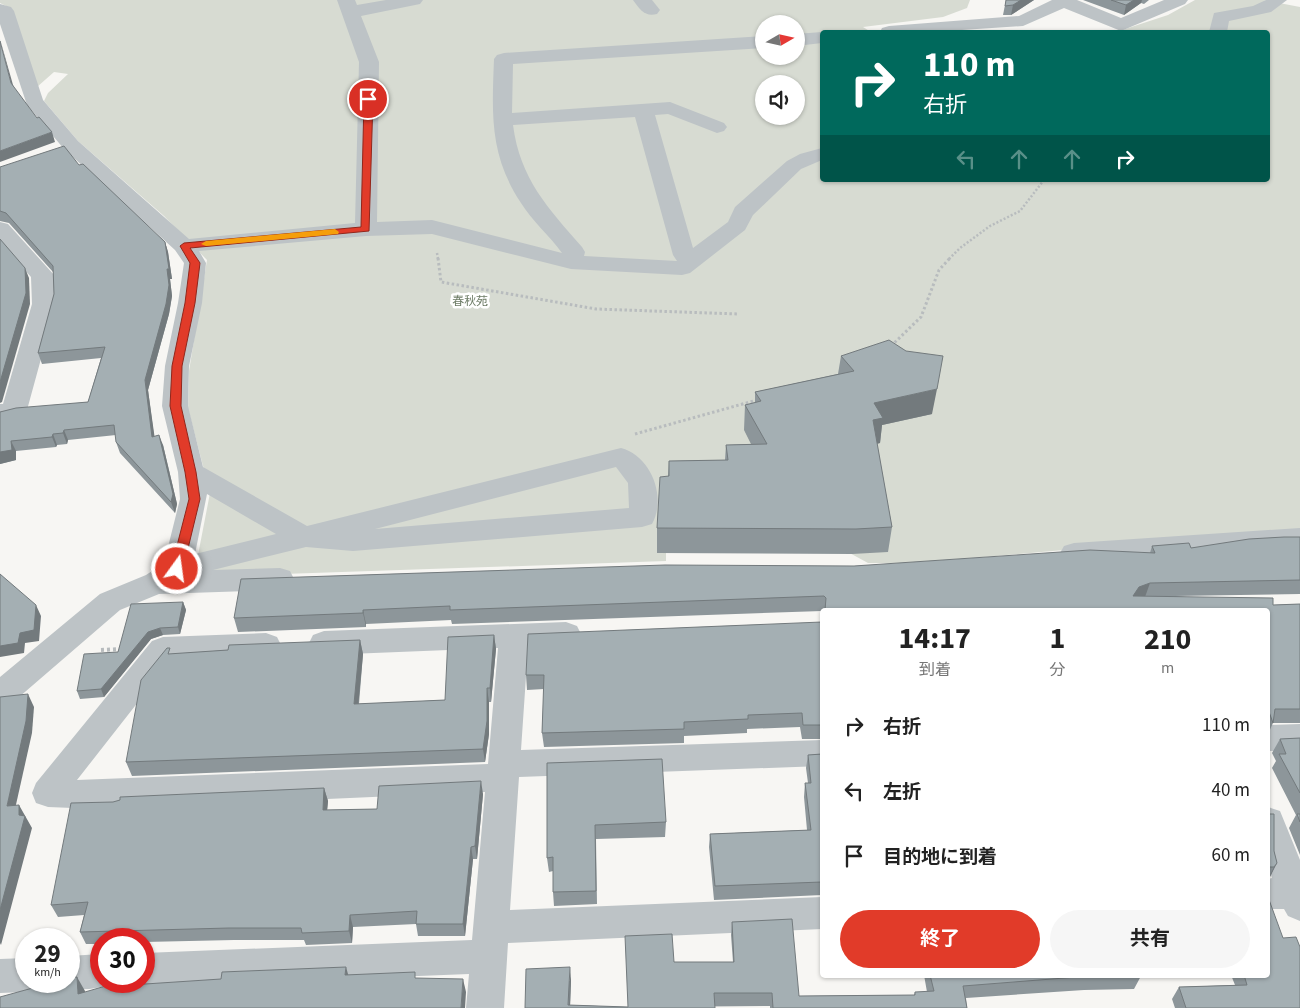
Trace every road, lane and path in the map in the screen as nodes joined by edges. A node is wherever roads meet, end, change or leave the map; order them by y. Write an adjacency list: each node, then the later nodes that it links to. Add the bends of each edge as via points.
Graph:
1 (414, 0): 5 (street)
2 (1179, 0): 3 (street, via 1122,25)
3 (1064, 1): 7 (street, via 1023,21)
4 (1284, 1): 8 (street, via 1248,13 1220,17)
5 (349, 6): 19 (street, via 369,62)
6 (0, 8): 20 (street, via 5,10 26,83 62,148)
7 (903, 30)
8 (1218, 30)
9 (820, 38): 10 (street)
10 (805, 39)
11 (755, 43): 13 (street, via 504,59)
12 (643, 110): 13 (street); 14 (street, via 670,108); 21 (street)
13 (503, 120): 22 (street, via 506,150 530,201 574,252)
14 (717, 127)
15 (820, 155): 22 (street, via 794,165 743,212 737,225 682,268)
16 (1043, 182): 24 (path, via 1020,211 990,226 960,248 939,270 921,317)
17 (0, 228): 26 (street, via 43,276 44,304 14,410)
18 (419, 228): 19 (street); 22 (street, via 432,227); 23 (path, via 436,243 441,282 596,310)
19 (366, 229): 20 (street)
20 (184, 246): 28 (street, via 195,263 177,366 175,406)
21 (684, 255)
22 (571, 262)
23 (738, 314)
24 (883, 350)
25 (760, 399): 27 (path, via 631,435)
26 (0, 413)
27 (621, 457): 29 (street); 29 (street, via 637,471 646,493 642,517 353,540)
28 (191, 472): 29 (street); 32 (street, via 194,499)
29 (302, 536): 32 (street)
30 (1300, 538): 31 (street)
31 (1044, 555)
32 (167, 576): 33 (street); 37 (street, via 110,602)
33 (306, 578)
34 (594, 632): 35 (street)
35 (514, 636): 36 (street); 42 (street)
36 (163, 649): 37 (path); 42 (street, via 48,793 98,796)
37 (54, 650): 38 (street)
38 (2, 690)
39 (1300, 737): 40 (street)
40 (1270, 738)
41 (820, 753): 42 (street)
42 (504, 771): 46 (street)
43 (1270, 827): 44 (street)
44 (1291, 896)
45 (820, 913): 46 (street)
46 (490, 941): 47 (street); 50 (street)
47 (155, 969)
48 (15, 975): 49 (street)
49 (0, 976)
50 (485, 1008)

